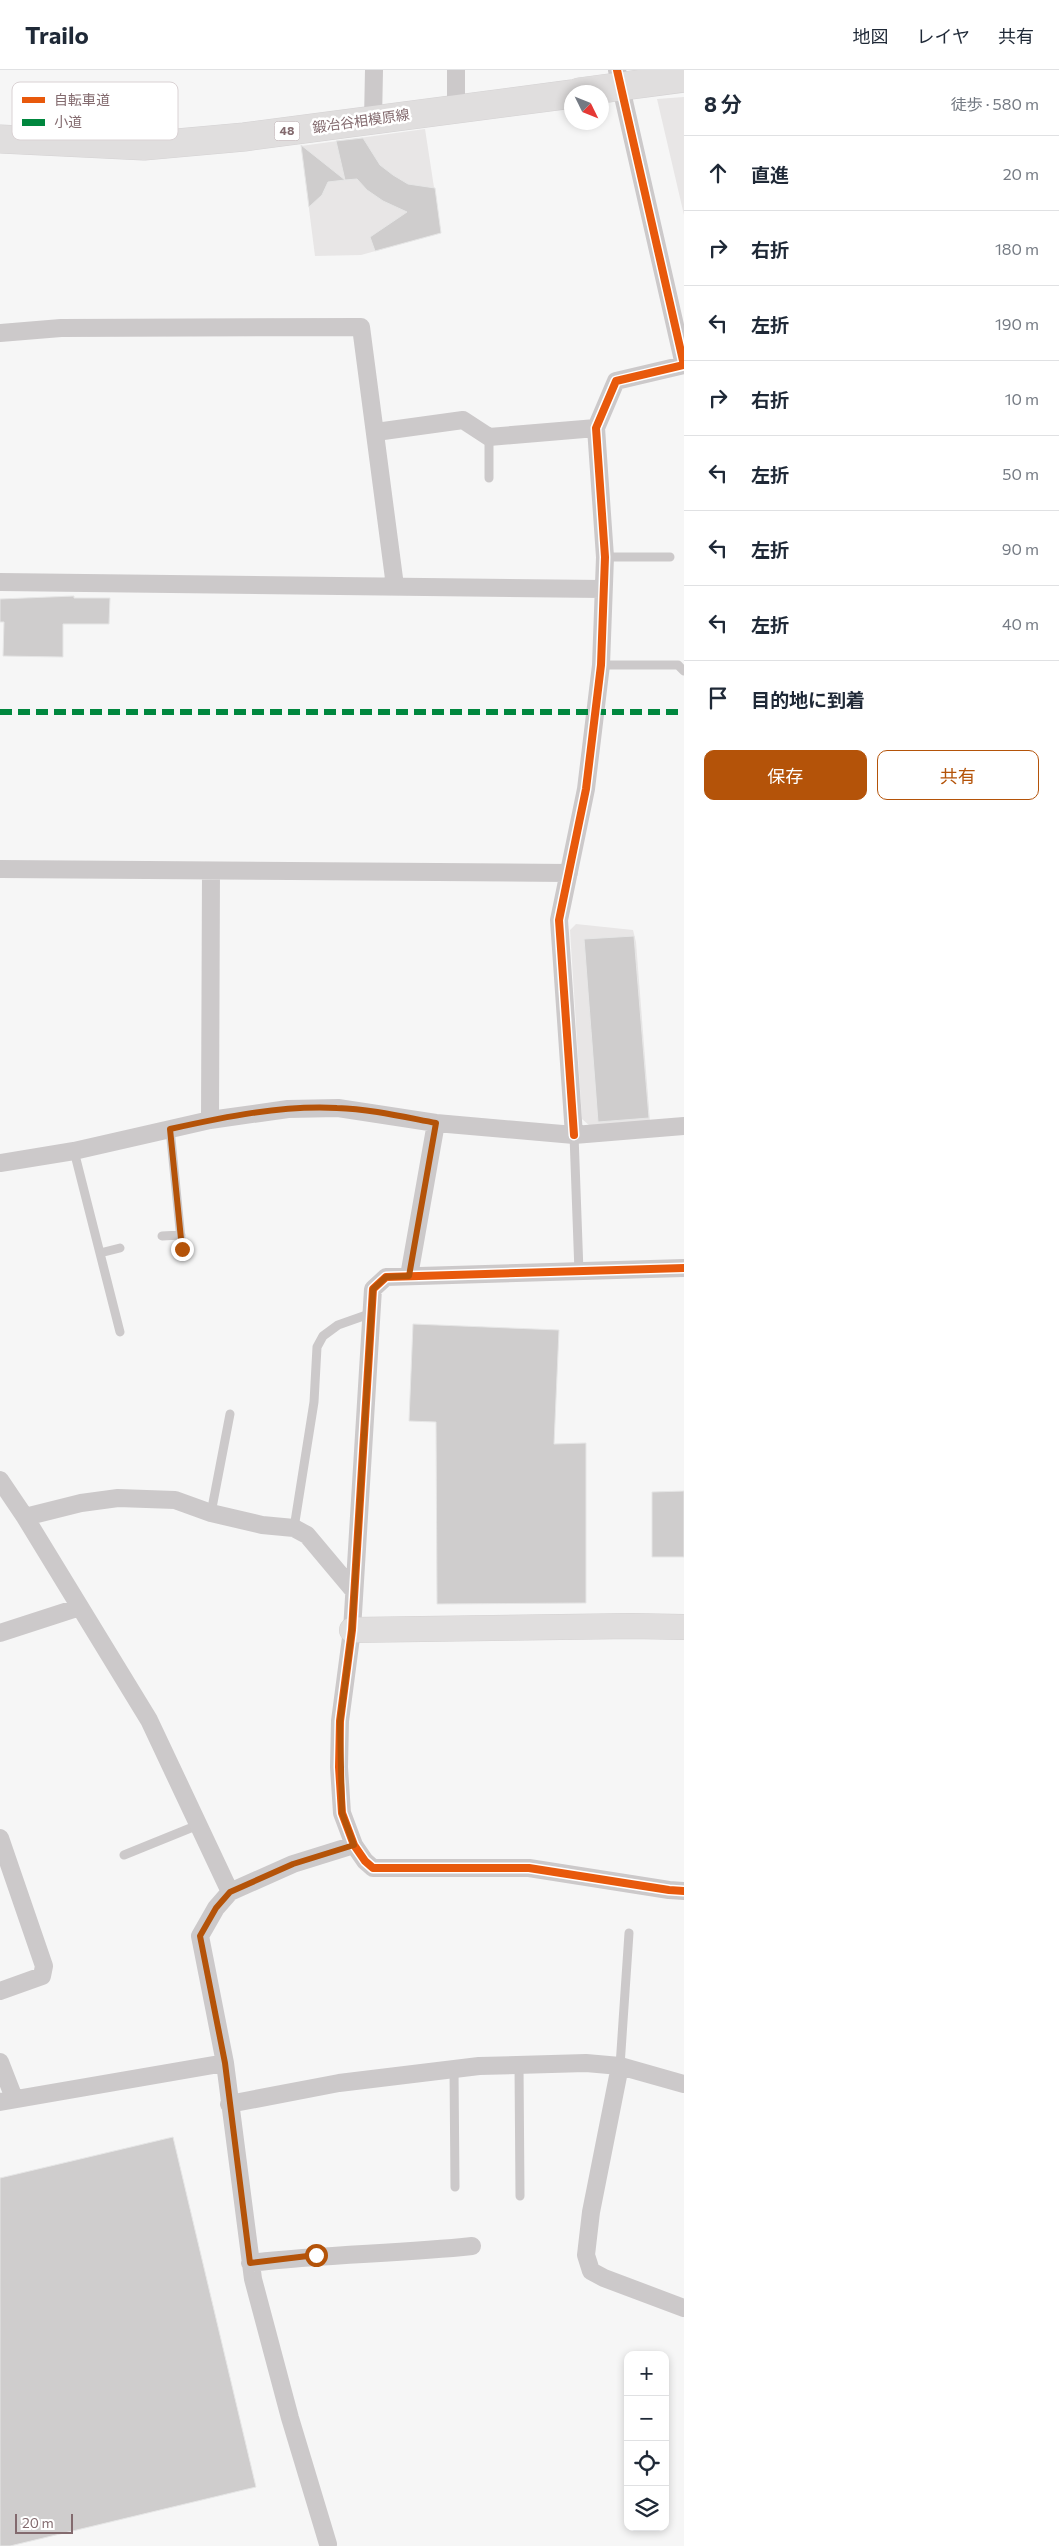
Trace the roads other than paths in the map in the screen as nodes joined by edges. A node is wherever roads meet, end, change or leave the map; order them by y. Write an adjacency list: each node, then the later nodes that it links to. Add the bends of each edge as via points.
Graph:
1 (374, 70): 8 (street)
2 (456, 70): 7 (street)
3 (618, 78): 4 (main road); 5 (main road); 11 (street, via 684,365 616,381)
4 (684, 78)
5 (598, 85)
6 (564, 95): 7 (main road, 鍛冶谷相模原線 / 48)
7 (456, 108): 8 (main road, 鍛冶谷相模原線 / 48)
8 (373, 120): 9 (main road, 鍛冶谷相模原線 / 48, via 144,146)
9 (21, 140)
10 (0, 332): 12 (street, via 61,328 361,327)
11 (596, 428): 13 (street); 15 (street)
12 (376, 432): 13 (street, via 464,420); 18 (street)
13 (489, 437): 14 (lane)
14 (489, 478)
15 (605, 557): 16 (lane); 19 (street)
16 (670, 557)
17 (0, 582): 18 (street)
18 (395, 586): 19 (street)
19 (603, 589): 20 (street)
20 (601, 665): 21 (lane, via 678,665); 24 (street, via 586,790)
21 (684, 671)
22 (0, 869): 23 (street)
23 (211, 871): 24 (street); 25 (street)
24 (568, 873): 29 (street, via 559,920)
25 (210, 1120): 26 (street, via 288,1109 338,1108); 28 (street)
26 (436, 1123): 29 (street); 39 (street)
27 (684, 1126): 29 (street)
28 (170, 1129): 30 (street); 32 (lane)
29 (574, 1135): 38 (lane)
30 (74, 1151): 31 (street); 36 (lane)
31 (0, 1163)
32 (181, 1235): 33 (lane); 35 (lane)
33 (162, 1236)
34 (120, 1248): 36 (lane)
35 (182, 1249)
36 (100, 1253): 41 (lane)
37 (684, 1268): 38 (street)
38 (579, 1272): 39 (street)
39 (409, 1276): 40 (street, via 386,1277 373,1289)
40 (372, 1313): 46 (lane, via 338,1325 323,1336 317,1346 314,1402); 47 (street)
41 (120, 1332)
42 (230, 1414): 44 (lane)
43 (0, 1480): 45 (street)
44 (211, 1513): 45 (street, via 176,1500 118,1498); 46 (street, via 262,1525)
45 (25, 1517): 48 (street)
46 (294, 1528): 47 (street, via 307,1535)
47 (354, 1590): 50 (street)
48 (80, 1607): 51 (street); 52 (street, via 149,1720)
49 (684, 1627): 50 (street)
50 (352, 1630): 54 (street, via 340,1722 339,1767 342,1813)
51 (0, 1633)
52 (198, 1825): 55 (lane); 57 (street)
53 (0, 1838): 59 (street, via 44,1966 42,1976)
54 (354, 1845): 56 (street, via 373,1868 529,1868); 57 (street, via 293,1864)
55 (124, 1855)
56 (684, 1891)
57 (230, 1892): 61 (street, via 216,1908 200,1936)
58 (629, 1933): 63 (lane)
59 (0, 1991)
60 (0, 2062): 66 (street)
61 (225, 2063): 66 (street); 67 (street)
62 (519, 2065): 63 (street, via 586,2063); 64 (street); 69 (lane)
63 (620, 2066): 65 (street); 72 (street, via 591,2212 586,2255 591,2271)
64 (454, 2069): 67 (street, via 339,2083); 68 (lane)
65 (684, 2084)
66 (7, 2100)
67 (229, 2104): 71 (street)
68 (455, 2187)
69 (520, 2196)
70 (472, 2246): 71 (street, via 344,2256 316,2255)
71 (250, 2263): 73 (street, via 290,2418)
72 (684, 2308)
73 (328, 2545)

